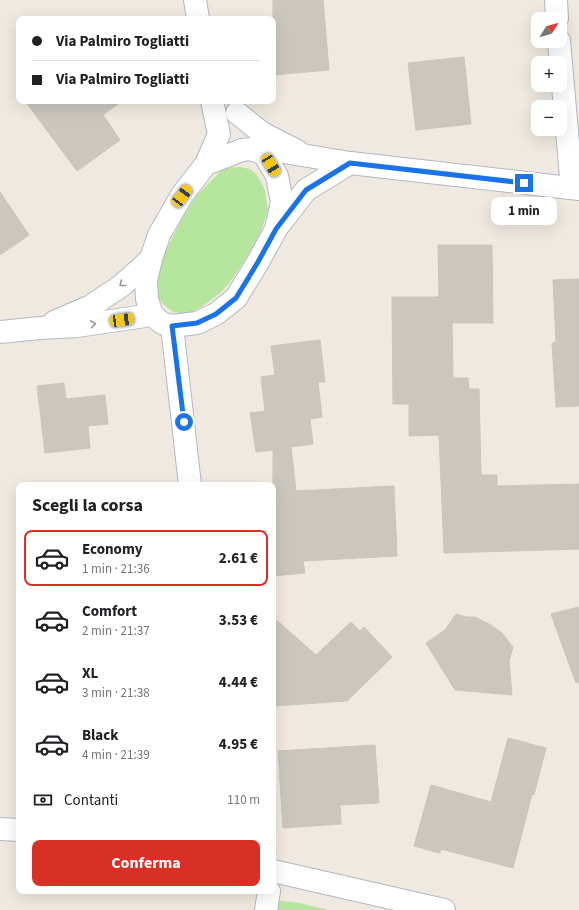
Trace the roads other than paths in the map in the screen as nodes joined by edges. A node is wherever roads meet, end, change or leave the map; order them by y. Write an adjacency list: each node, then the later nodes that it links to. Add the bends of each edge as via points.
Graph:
1 (195, 0): 4 (street)
2 (556, 0): 3 (street)
3 (557, 12)
4 (198, 16)
5 (560, 48): 12 (street)
6 (213, 104): 11 (street, via 218,134)
7 (233, 107): 8 (street); 9 (street, via 262,133)
8 (258, 152): 9 (street, via 278,151); 11 (street, via 242,150); 13 (street, via 277,176 282,202)
9 (305, 156): 10 (street)
10 (350, 163): 12 (street); 13 (street, via 306,190)
11 (206, 164): 14 (street, via 178,202 159,235)
12 (575, 189)
13 (276, 229): 16 (street, via 236,298 216,314 197,323)
14 (151, 259): 15 (street, via 146,280 147,299); 17 (street, one-way to 17, via 121,286 91,306)
15 (152, 315): 16 (street, via 162,323); 17 (street, one-way to 15, via 78,326)
16 (172, 326): 19 (street)
17 (40, 328): 18 (street)
18 (0, 332)
19 (190, 482)
20 (0, 829): 21 (street)
21 (16, 830)
22 (276, 872): 25 (street)
23 (269, 894): 24 (street)
24 (266, 910)
25 (444, 910)

